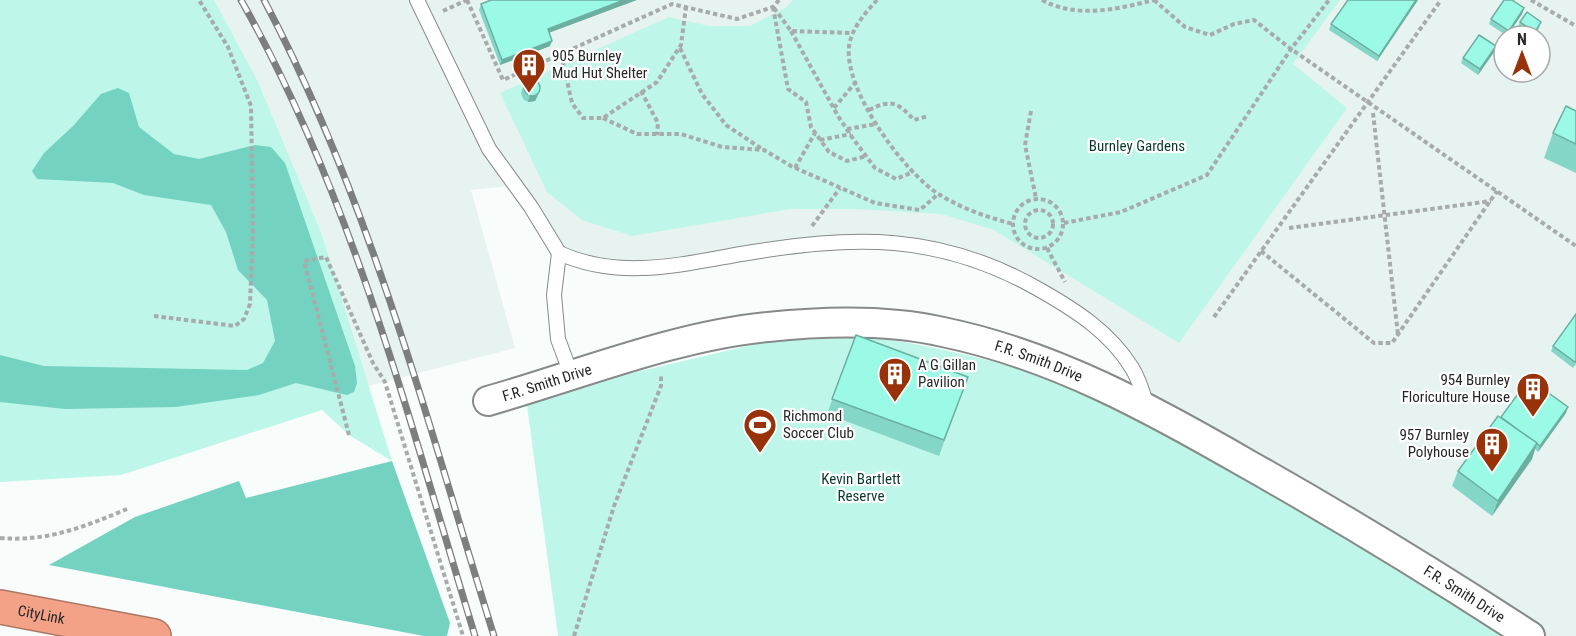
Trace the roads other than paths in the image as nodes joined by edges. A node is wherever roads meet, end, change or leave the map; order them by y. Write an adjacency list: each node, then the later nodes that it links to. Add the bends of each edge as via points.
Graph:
1 (417, 0): 2 (lane, via 489,148)
2 (559, 253): 3 (lane, via 554,295 558,339); 5 (lane, via 579,262 629,270 798,246 892,242 933,246 1004,269 1081,314 1133,370)
3 (572, 377): 4 (street, F.R. Smith Drive); 5 (street, F.R. Smith Drive, via 710,337 765,327 834,322 907,326 1032,356)
4 (488, 401)
5 (1148, 409): 9 (street, F.R. Smith Drive, via 1394,548)
6 (0, 600): 8 (highway)
7 (0, 607): 8 (highway, CityLink)
8 (142, 634)
9 (1530, 636)

